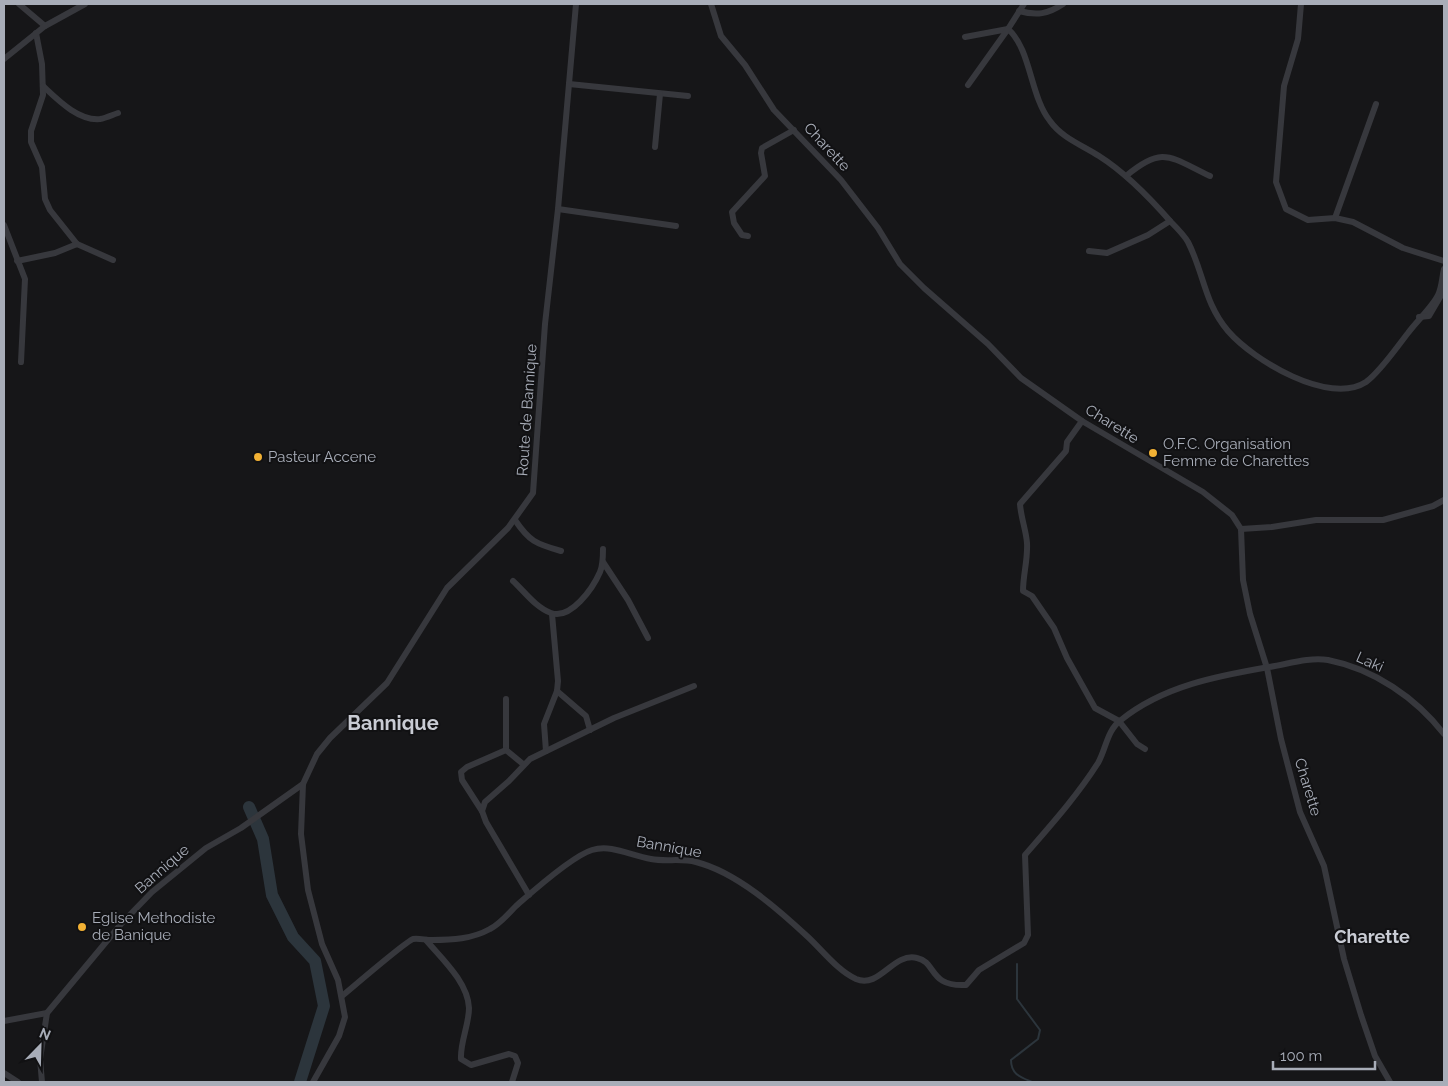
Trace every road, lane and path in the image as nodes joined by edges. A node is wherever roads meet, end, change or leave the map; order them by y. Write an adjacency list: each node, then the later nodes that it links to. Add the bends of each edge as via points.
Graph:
1 (19, 4): 9 (street)
2 (85, 4): 9 (street)
3 (576, 4): 14 (street, Route de Bannique)
4 (710, 4): 21 (street, Charette, via 721,36 774,110)
5 (1024, 4): 8 (street)
6 (1063, 4): 8 (street, via 1035,15)
7 (1301, 4): 26 (street, via 1298,39 1284,86 1276,182 1286,208 1308,220)
8 (1019, 11): 10 (street)
9 (45, 26): 11 (street)
10 (1008, 29): 12 (street); 15 (street); 23 (street, via 1019,43 1040,104 1050,121 1062,134)
11 (36, 33): 13 (street); 16 (street)
12 (965, 37)
13 (4, 59)
14 (569, 84): 17 (street); 25 (street, Route de Bannique)
15 (968, 85)
16 (43, 86): 20 (street, via 64,105 81,114 99,119); 31 (street, via 31,142 42,167 48,205)
17 (660, 94): 18 (street); 22 (street)
18 (688, 96)
19 (1376, 104): 26 (street)
20 (118, 113)
21 (794, 130): 30 (street, via 762,148 765,176 732,212 742,235); 40 (street, Charette, via 859,203 900,264 1021,378)
22 (654, 147)
23 (1126, 176): 24 (street, via 1145,160 1156,156 1171,158); 27 (street)
24 (1210, 176)
25 (558, 209): 29 (street); 42 (street, Route de Bannique, via 545,324 536,472 533,493)
26 (1335, 218): 35 (street, via 1353,222 1403,248)
27 (1170, 220): 32 (street, via 1148,235 1107,253); 38 (street, via 1188,241 1215,314 1229,333 1265,361 1308,383 1336,389 1366,381)
28 (4, 225): 34 (street)
29 (676, 226)
30 (748, 236)
31 (76, 244): 33 (street); 34 (street, via 55,253)
32 (1089, 251)
33 (113, 260)
34 (16, 261): 39 (street, via 26,289)
35 (1444, 261)
36 (1444, 269): 38 (street, via 1438,295)
37 (1444, 286): 38 (street, via 1442,297 1429,316)
38 (1420, 317)
39 (21, 362)
40 (1082, 421): 43 (street, Charette, via 1211,498 1232,515); 54 (street, via 1067,442 1066,451 1020,504 1028,546 1023,591 1032,596 1054,628 1095,708)
41 (1444, 500): 43 (street, via 1382,520 1316,520)
42 (515, 520): 45 (street, via 536,544); 61 (street, Route de Bannique, via 448,588 387,683 330,738 317,754)
43 (1241, 529): 50 (street, Charette, via 1243,580)
44 (603, 549): 46 (street)
45 (558, 550)
46 (603, 562): 48 (street, via 600,573 581,601 566,612); 49 (street)
47 (513, 581): 48 (street)
48 (552, 614): 52 (street)
49 (648, 638)
50 (1267, 668): 54 (street, Laki, via 1197,682 1150,700); 56 (street, Laki, via 1312,660 1349,666 1393,687 1417,704); 73 (street, Charette, via 1300,812 1324,866 1344,959 1361,1015 1375,1056)
51 (694, 686): 55 (street)
52 (557, 691): 55 (street, via 586,716); 59 (street, via 544,724)
53 (506, 699): 58 (street)
54 (1119, 721): 57 (street); 63 (street, Bannique, via 1109,735 1099,761 1062,813 1025,855 1028,935 1024,943 979,970 966,985 953,986 937,978 919,958 910,957 871,980 854,978 761,896 697,862 650,859 616,849 593,850)
55 (590, 730): 59 (street)
56 (1444, 734)
57 (1145, 749)
58 (506, 750): 60 (street); 62 (street, via 462,772 462,780)
59 (546, 751): 60 (street)
60 (523, 764): 62 (street, via 485,802)
61 (303, 784): 65 (street, Route de Bannique, via 301,834 308,890 322,944); 66 (street, Bannique, via 206,848 152,892)
62 (482, 811): 63 (street)
63 (529, 895): 64 (street, Bannique, via 493,928 482,933 456,940)
64 (426, 940): 65 (street, Bannique, via 412,939); 72 (street, via 448,966 469,1007 461,1059 471,1065 509,1054 515,1056 518,1063)
65 (342, 996): 71 (street, Route de Bannique, via 345,1017 339,1036)
66 (47, 1013): 67 (street); 70 (street, via 40,1059)
67 (4, 1021)
68 (4, 1073): 69 (street)
69 (18, 1082)
70 (42, 1082)
71 (312, 1082)
72 (512, 1082)
73 (1390, 1082)

